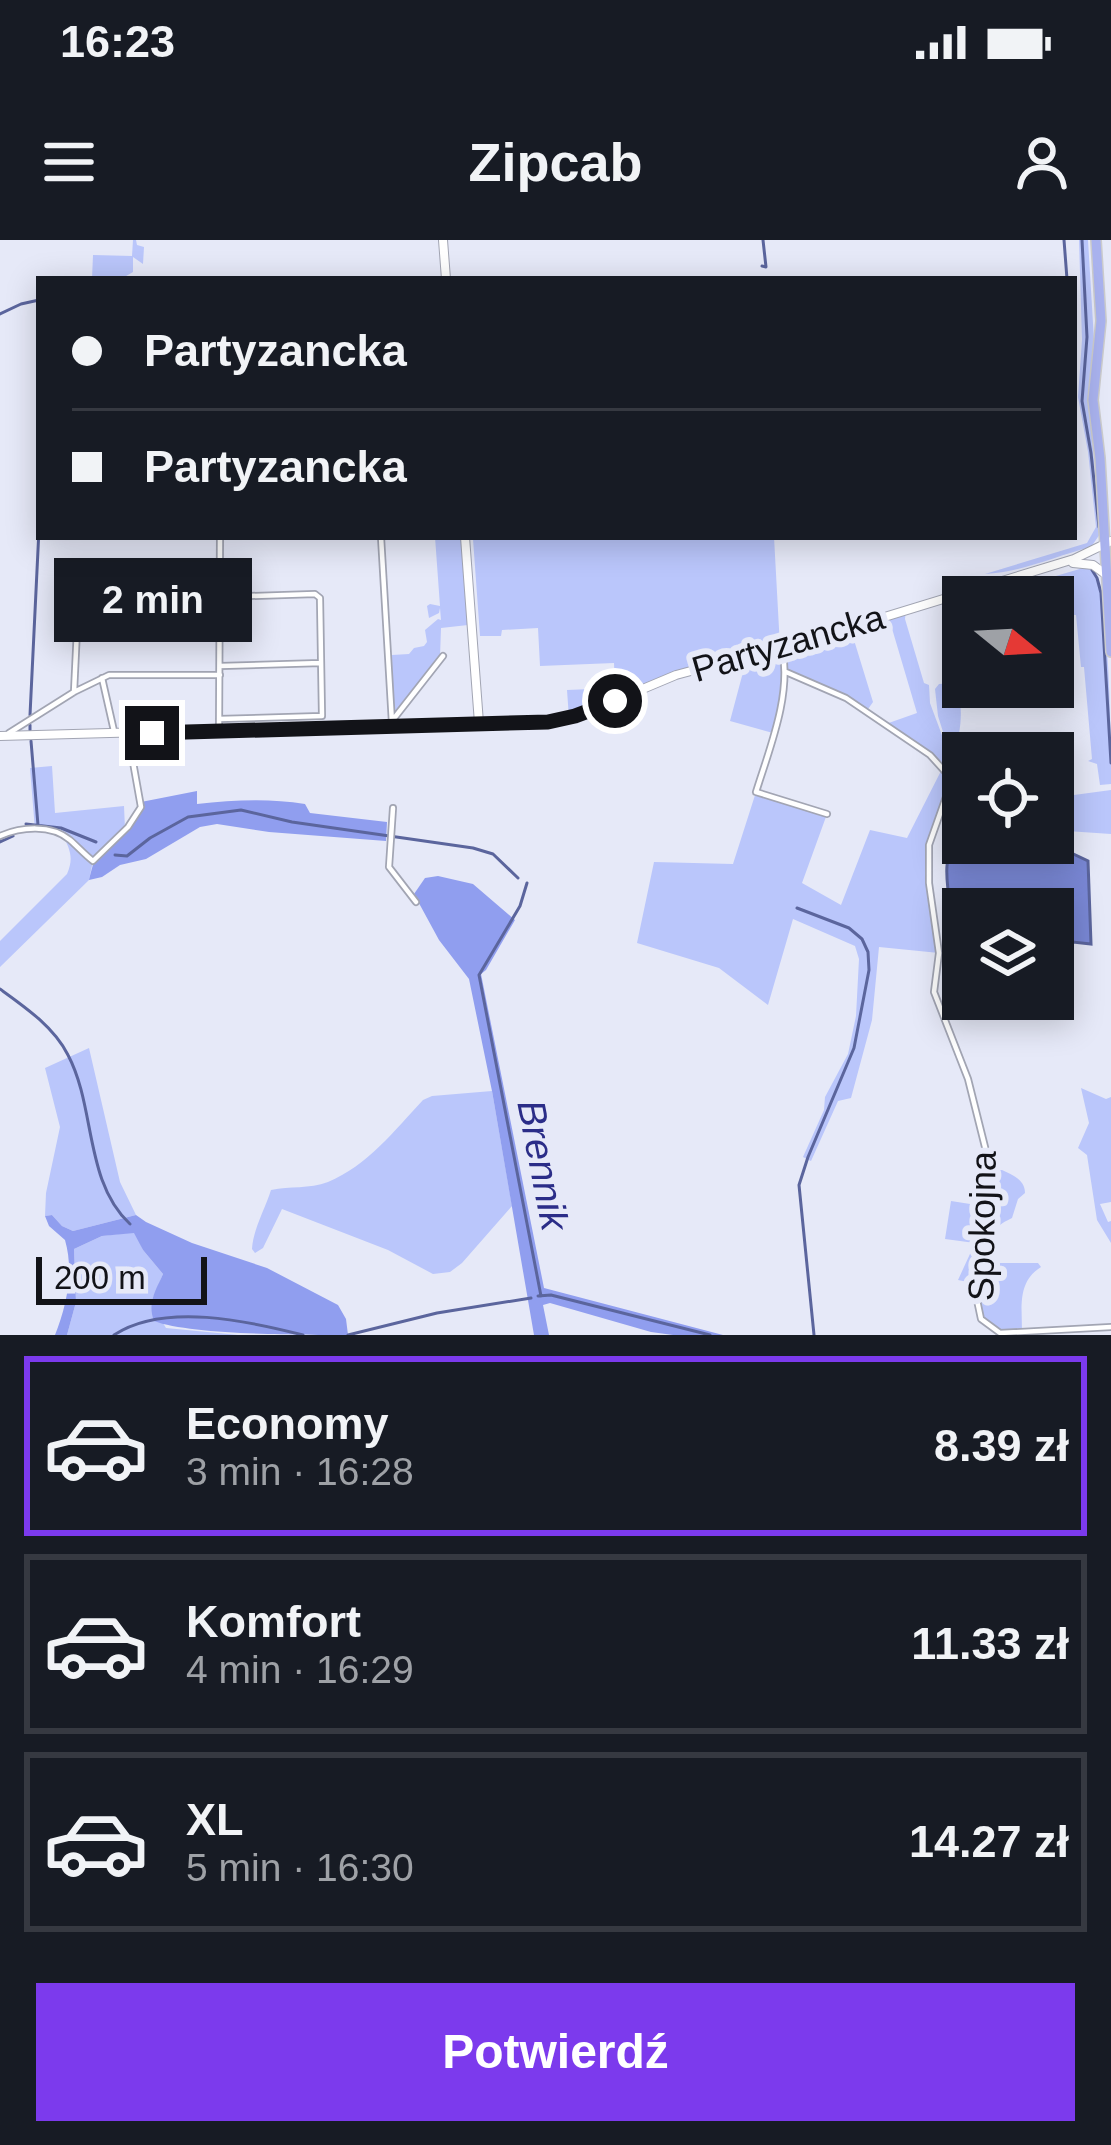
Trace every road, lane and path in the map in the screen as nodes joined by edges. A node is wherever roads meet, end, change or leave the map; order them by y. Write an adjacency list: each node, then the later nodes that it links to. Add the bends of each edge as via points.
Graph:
1 (443, 240): 3 (main road)
2 (1096, 240): 7 (main road, via 1101,321 1093,394)
3 (446, 276)
4 (220, 540): 13 (street)
5 (381, 540): 24 (street)
6 (465, 540): 25 (main road)
7 (1108, 543): 8 (main road, Partyzancka); 9 (main road)
8 (1074, 559): 9 (main road, Partyzancka); 10 (main road, Partyzancka)
9 (1106, 561): 11 (main road)
10 (1059, 563): 11 (main road, via 1093,565); 14 (main road, Partyzancka)
11 (1108, 576): 15 (main road)
12 (79, 588): 22 (street)
13 (220, 597): 17 (street, via 315,594); 18 (street)
14 (782, 646): 19 (street); 25 (main road, Partyzancka, via 556,721)
15 (1111, 652)
16 (443, 656): 24 (street)
17 (321, 663): 18 (street); 23 (street, via 322,716)
18 (220, 666): 20 (street)
19 (786, 672): 31 (street, via 756,792); 35 (street, Spokojna, via 846,698 930,754 949,776 929,845 939,953 934,992 984,1140 973,1287)
20 (220, 675): 21 (street); 23 (street)
21 (102, 678): 22 (street); 27 (street)
22 (74, 692): 29 (street)
23 (219, 719): 26 (street)
24 (392, 723): 25 (main road, Partyzancka); 26 (main road, Partyzancka)
25 (479, 723)
26 (219, 731): 28 (main road, Partyzancka)
27 (115, 734): 28 (main road, Partyzancka); 29 (main road, Partyzancka)
28 (128, 734): 32 (street, via 140,811 93,861 56,832)
29 (2, 736)
30 (393, 808): 33 (street, via 389,867)
31 (827, 814)
32 (0, 836)
33 (416, 902)
34 (1111, 1328): 35 (street, Spokojna)
35 (990, 1332)

